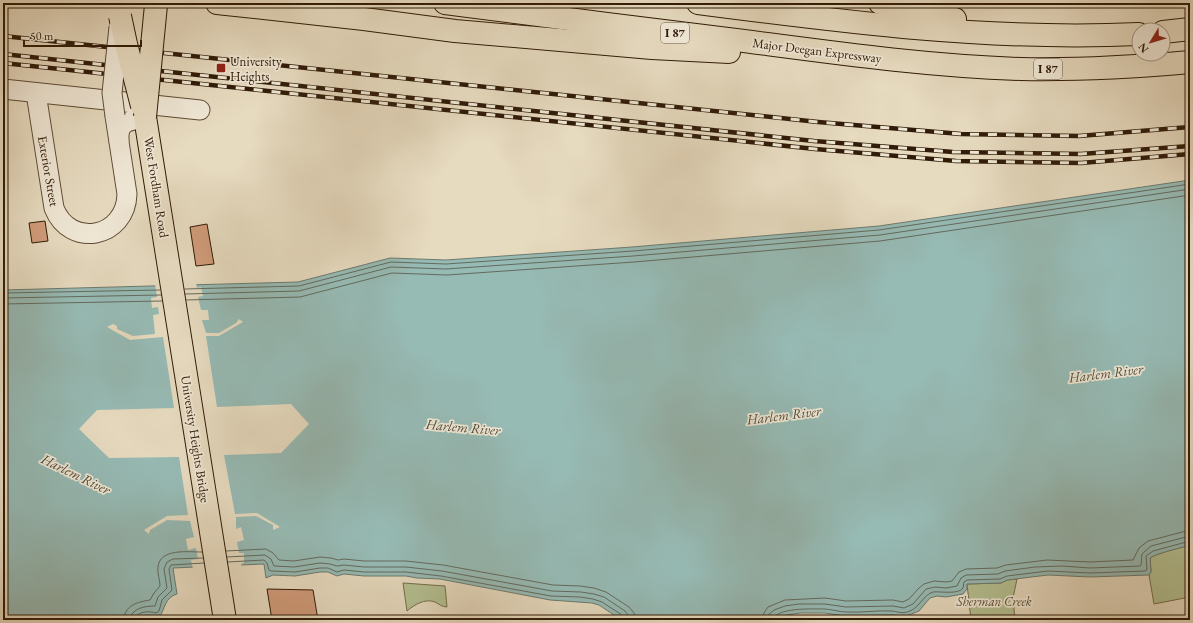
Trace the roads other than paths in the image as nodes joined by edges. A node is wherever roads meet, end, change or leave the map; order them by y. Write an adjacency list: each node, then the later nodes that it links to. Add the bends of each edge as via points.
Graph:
1 (217, 3): 11 (main road, via 456,31 644,48)
2 (445, 3): 11 (main road, Major Deegan Expressway / I 87)
3 (698, 3): 10 (main road, via 925,29)
4 (880, 3): 10 (main road, via 975,23)
5 (156, 4): 16 (main road, West Fordham Road, bridge)
6 (119, 9): 16 (main road, West Fordham Road, bridge); 17 (street, Exterior Street, bridge, via 112,93)
7 (1190, 29): 8 (main road)
8 (1171, 31)
9 (1131, 34): 10 (main road)
10 (1089, 36)
11 (906, 60): 12 (main road, Major Deegan Expressway / I 87, via 963,66 1078,70)
12 (1190, 62)
13 (3, 89): 14 (street)
14 (36, 93): 15 (street); 17 (street, Exterior Street, via 53,204 60,220 74,230 85,233 102,232 123,214 127,194)
15 (200, 110)
16 (146, 118): 17 (street, Exterior Street, via 124,123 120,128); 18 (main road, West Fordham Road)
17 (119, 141)
18 (168, 258): 19 (main road, University Heights Bridge)
19 (225, 620)

